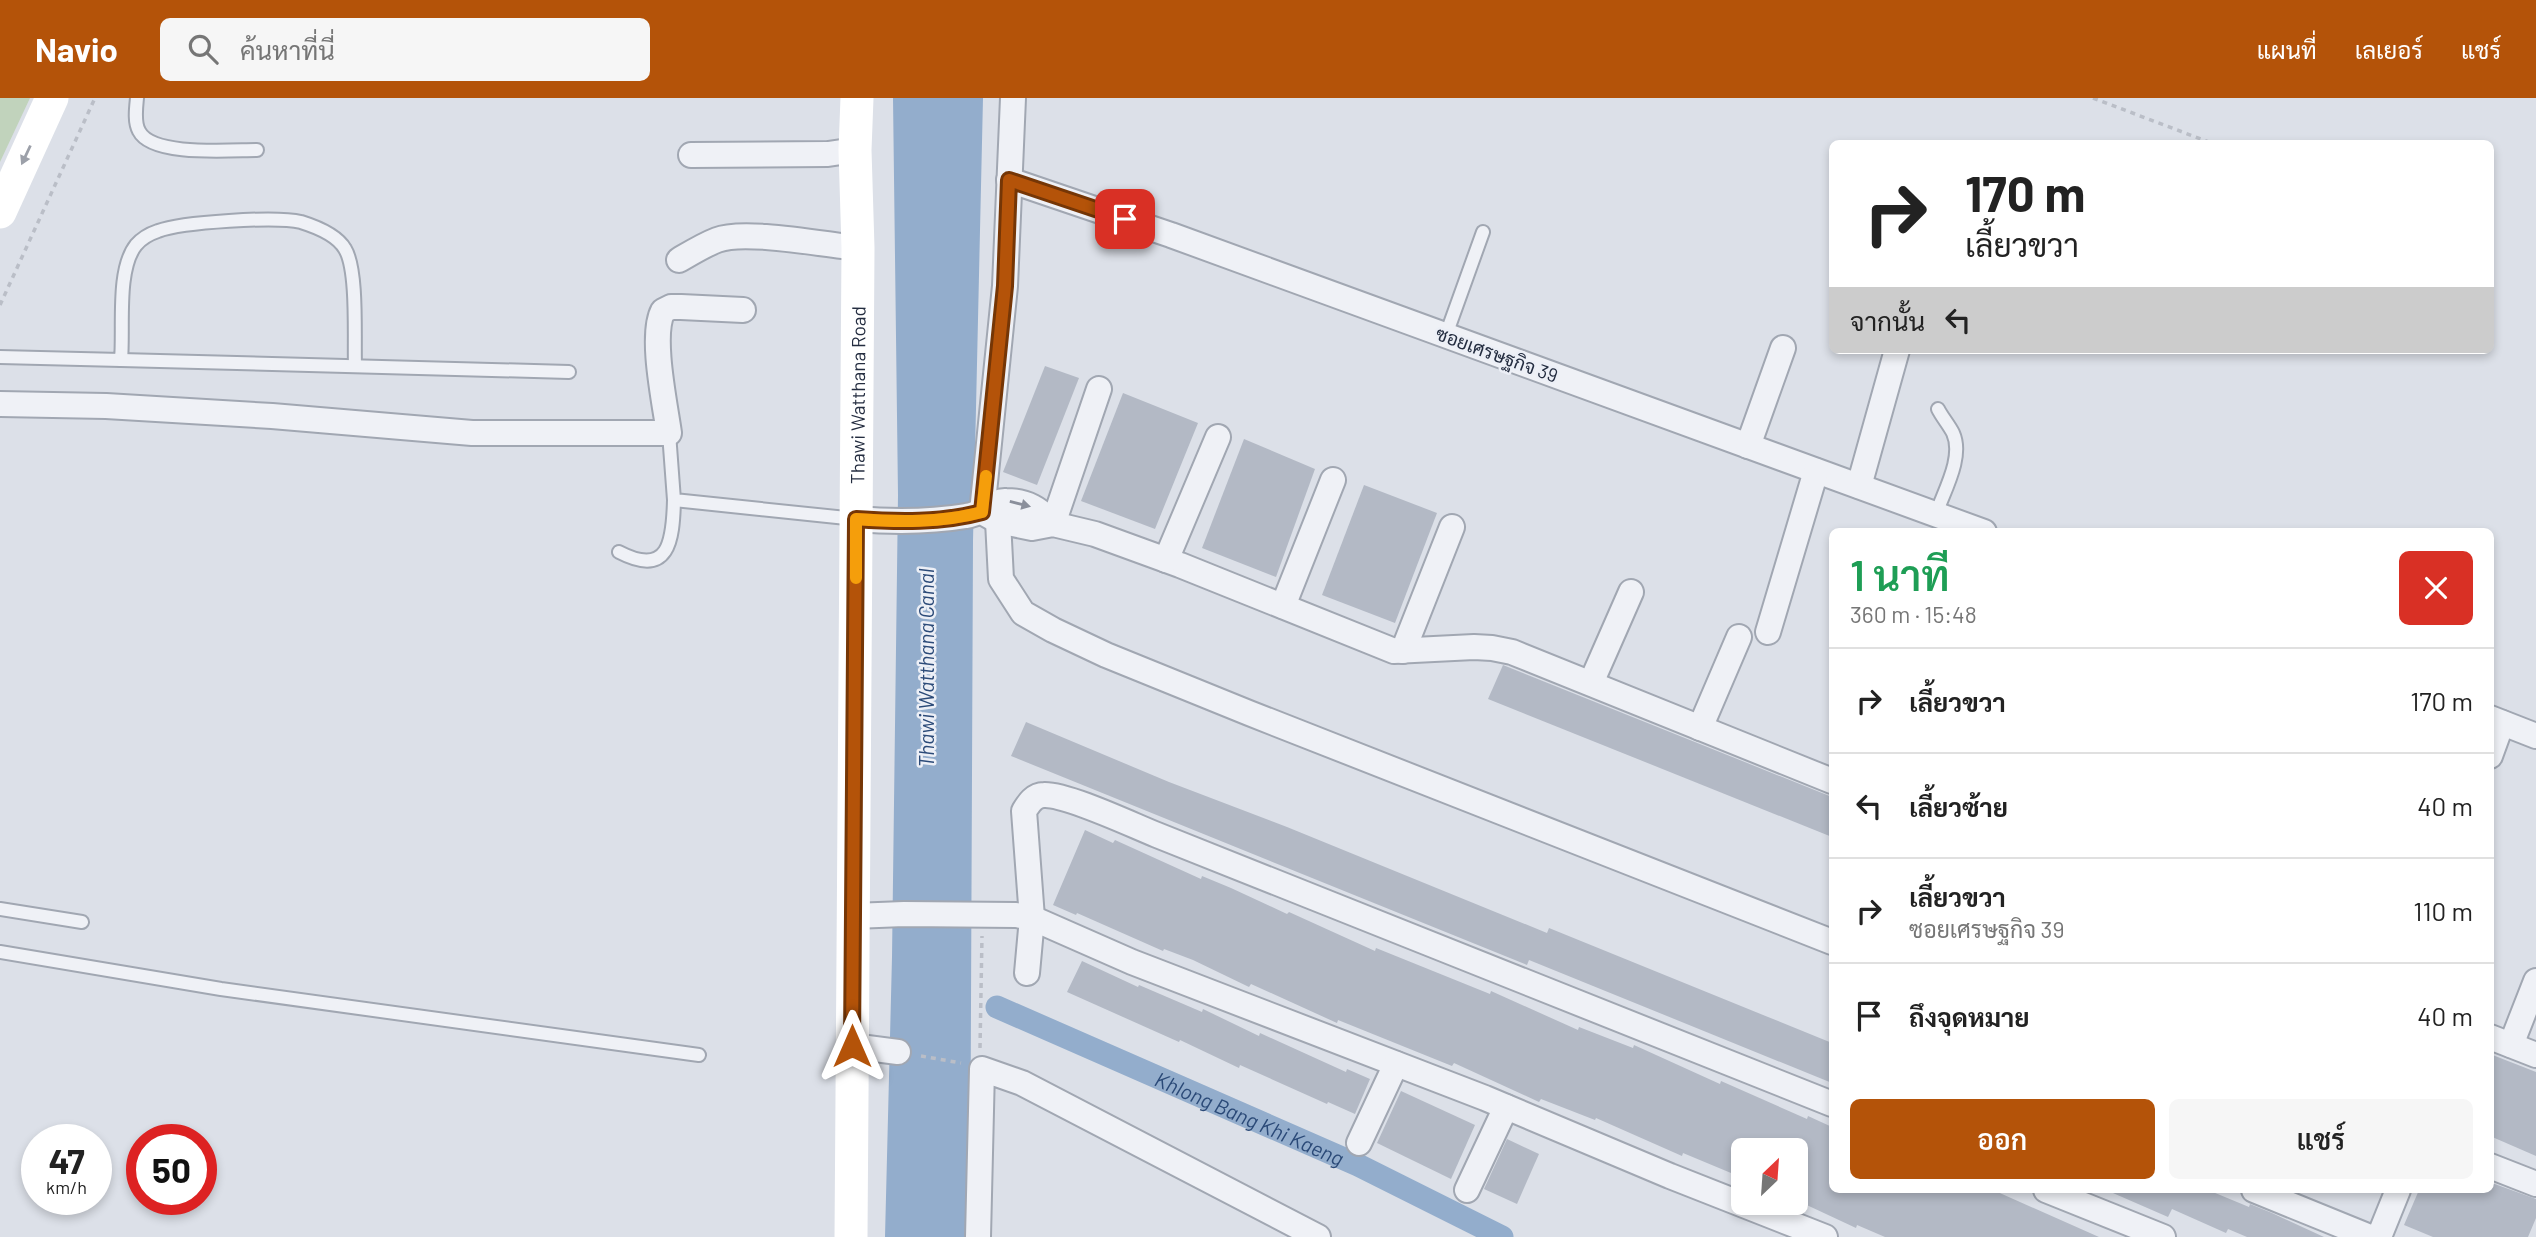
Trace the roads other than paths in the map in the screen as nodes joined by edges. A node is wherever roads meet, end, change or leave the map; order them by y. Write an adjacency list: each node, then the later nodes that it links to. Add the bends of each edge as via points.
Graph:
1 (52, 98): 9 (main road, one-way to 9)
2 (137, 98): 5 (lane, via 139,132 148,140 172,149)
3 (858, 98): 6 (main road, Thawi Watthana Road)
4 (1013, 98): 8 (street)
5 (257, 150)
6 (855, 150): 7 (street); 11 (main road, Thawi Watthana Road)
7 (691, 155)
8 (1009, 180): 14 (street, ซอยเศรษฐกิจ 39); 32 (street, via 1005,286)
9 (1, 206)
10 (1483, 232): 14 (lane)
11 (858, 248): 12 (street, via 731,237); 33 (main road, Thawi Watthana Road)
12 (679, 260)
13 (743, 310): 24 (street, via 671,307 663,311 658,344)
14 (1446, 335): 26 (street, ซอยเศรษฐกิจ 39)
15 (1783, 348): 26 (street)
16 (1896, 354): 29 (street)
17 (0, 356): 18 (lane)
18 (121, 360): 19 (lane); 19 (lane, via 128,264 134,247 146,236 160,229 214,222 299,222 333,235 346,250 353,276)
19 (355, 365): 20 (lane)
20 (569, 372)
21 (1099, 389): 34 (street)
22 (0, 404): 24 (street, via 272,416 472,433)
23 (1938, 409): 31 (lane, via 1954,435 1956,450)
24 (669, 433): 30 (lane)
25 (1218, 437): 38 (street)
26 (1748, 446): 27 (street, ซอยเศรษฐกิจ 39)
27 (1816, 471): 29 (street, ซอยเศรษฐกิจ 39); 41 (street)
28 (1333, 480): 40 (street)
29 (1859, 486): 31 (street, ซอยเศรษฐกิจ 39)
30 (674, 500): 33 (lane); 37 (lane, via 673,531 663,554 651,562 637,562)
31 (1936, 514): 36 (street, ซอยเศรษฐกิจ 39)
32 (982, 517): 33 (street); 34 (street, via 1032,528); 53 (street, via 1002,579 1023,613 1053,630 1249,713)
33 (856, 519): 50 (main road, Thawi Watthana Road)
34 (1053, 524): 38 (street)
35 (1452, 527): 43 (street)
36 (1973, 528)
37 (619, 552)
38 (1166, 560): 40 (street)
39 (1631, 592): 44 (street)
40 (1283, 606): 43 (street, via 1363,640)
41 (1768, 632)
42 (1739, 637): 46 (street)
43 (1403, 651): 44 (street, via 1492,648)
44 (1591, 684): 46 (street)
45 (2496, 721): 47 (street)
46 (1700, 728): 48 (street)
47 (2536, 736)
48 (1829, 774)
49 (0, 909): 52 (lane)
50 (853, 916): 51 (street); 58 (main road, Thawi Watthana Road)
51 (1032, 918): 55 (street); 62 (street); 63 (street, via 1024,811 1036,796 1045,794)
52 (82, 922)
53 (1829, 941)
54 (0, 952): 60 (lane, via 221,989)
55 (1027, 973)
56 (2536, 981): 57 (street)
57 (2500, 1041): 61 (street)
58 (852, 1046): 59 (street); 72 (main road, Thawi Watthana Road)
59 (898, 1052)
60 (699, 1055)
61 (2536, 1055)
62 (1396, 1064): 64 (street); 65 (street)
63 (1829, 1103)
64 (1506, 1107): 68 (street); 75 (street)
65 (1359, 1143)
66 (2494, 1168): 67 (street)
67 (2536, 1184)
68 (1467, 1189)
69 (2053, 1193): 76 (street)
70 (2261, 1193): 77 (street)
71 (2397, 1193): 78 (street)
72 (851, 1237)
73 (978, 1237): 74 (street, via 977,1067 1022,1083)
74 (1318, 1237)
75 (1825, 1237)
76 (2163, 1237)
77 (2370, 1237)
78 (2379, 1237)

